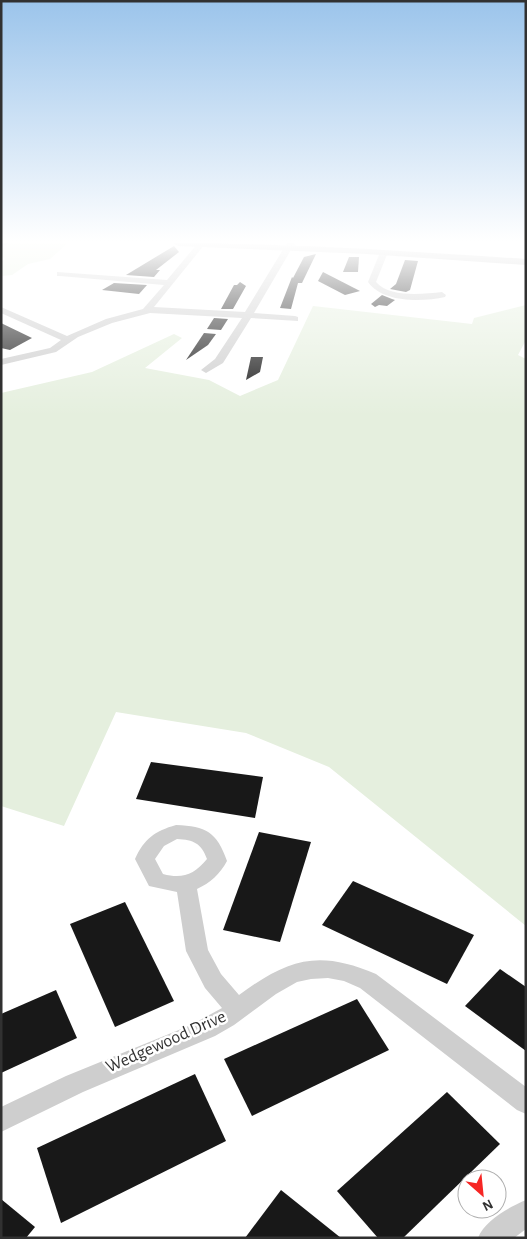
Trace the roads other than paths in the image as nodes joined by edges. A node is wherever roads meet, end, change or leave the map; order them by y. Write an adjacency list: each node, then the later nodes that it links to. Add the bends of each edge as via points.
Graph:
1 (155, 301): 4 (street)
2 (257, 301): 5 (street)
3 (1, 310): 7 (street)
4 (147, 310): 5 (street); 7 (street, via 110,321)
5 (249, 315): 6 (street); 9 (street, via 219,361)
6 (295, 319)
7 (68, 340): 8 (street, via 53,350)
8 (1, 362)
9 (206, 370)
10 (186, 886): 11 (street, via 197,951 213,981)
11 (237, 1009): 12 (street, Wedgewood Drive, via 290,975 316,969 343,971 382,991); 13 (street, Wedgewood Drive, via 215,1024 101,1072)
12 (526, 1102)
13 (1, 1120)
14 (526, 1213): 15 (street)
15 (491, 1238)

